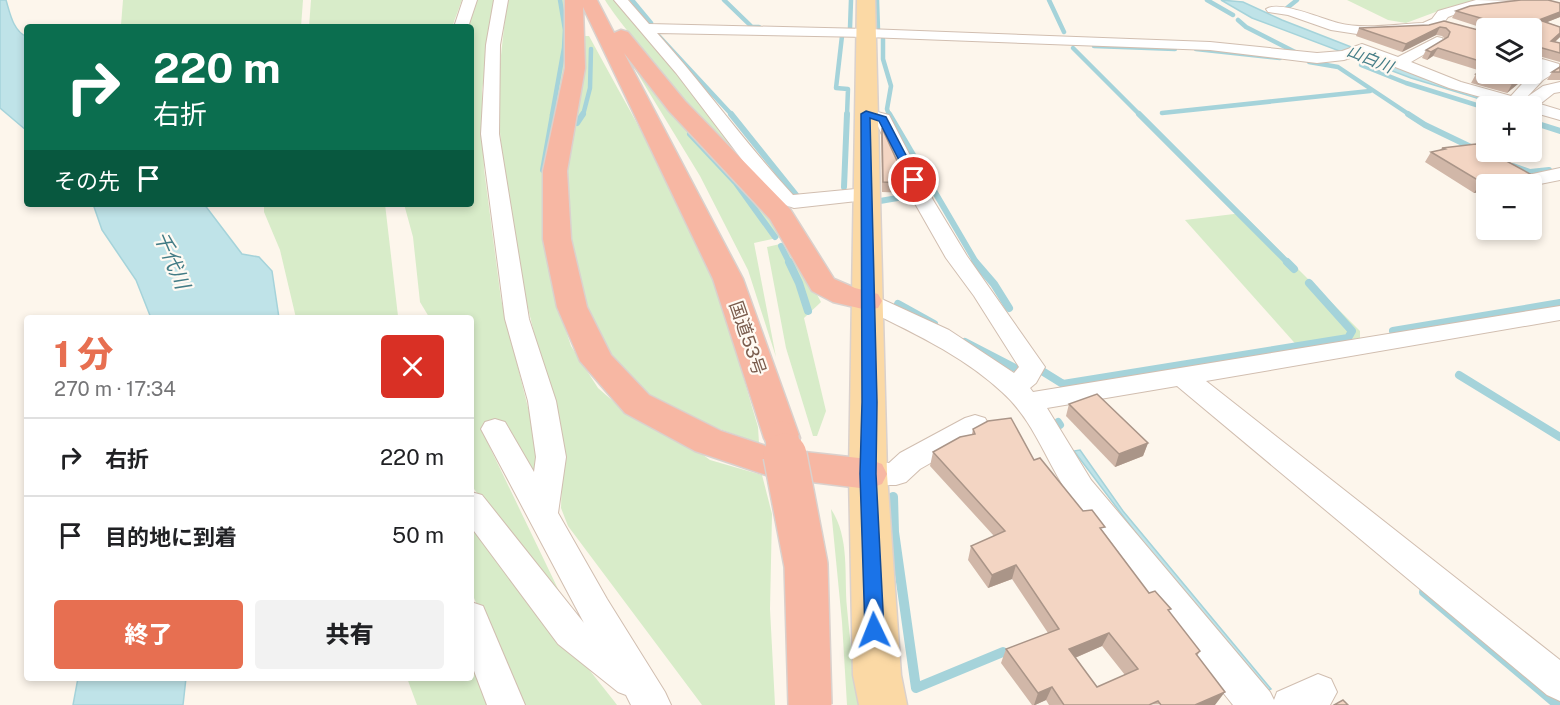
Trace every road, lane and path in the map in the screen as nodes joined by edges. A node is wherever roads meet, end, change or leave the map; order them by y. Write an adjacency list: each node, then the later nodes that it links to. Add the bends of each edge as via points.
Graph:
1 (470, 0): 11 (street)
2 (501, 0): 41 (street, via 493,45 490,134 517,319 542,402 551,458)
3 (574, 0): 39 (highway, via 575,68 555,171 557,239 572,307 597,361 637,404 708,441 772,463)
4 (589, 0): 33 (highway, via 677,106 781,215 823,285 844,296); 46 (highway, 国道53号, bridge, via 728,279 782,438 806,565)
5 (621, 0): 13 (street)
6 (866, 0): 14 (main road)
7 (1259, 1): 9 (street)
8 (1518, 1): 10 (street, via 1476,4 1445,13)
9 (1273, 9): 10 (street, via 1346,29 1425,27); 16 (street, via 1280,12 1281,18)
10 (1438, 21): 12 (street)
11 (461, 24)
12 (1455, 26)
13 (645, 28): 14 (street); 32 (street, via 786,199 794,202)
14 (867, 33): 17 (street, via 1210,46 1317,58); 26 (main road)
15 (1437, 41): 18 (street)
16 (1362, 49): 17 (street); 18 (street)
17 (1344, 55): 24 (street)
18 (1399, 63): 22 (street)
19 (1542, 63): 20 (street, via 1553,67)
20 (1542, 74)
21 (1560, 87): 23 (street)
22 (1488, 96)
23 (1540, 96)
24 (1476, 101)
25 (1542, 111): 27 (street)
26 (866, 114): 32 (main road); 36 (street, via 883,119 957,258 1032,367)
27 (1560, 115)
28 (1542, 117): 29 (street)
29 (1560, 127)
30 (1560, 174): 31 (street)
31 (1542, 178)
32 (866, 194): 33 (main road)
33 (867, 301): 36 (street, via 940,336 992,369); 39 (main road)
34 (1560, 313): 35 (street)
35 (1182, 376): 36 (street); 43 (street)
36 (1021, 394): 48 (street, via 1080,489)
37 (975, 425): 39 (street, via 896,474)
38 (495, 429): 41 (street)
39 (868, 474): 47 (main road, via 877,675)
40 (474, 508): 44 (street, via 570,633)
41 (542, 514): 44 (street)
42 (474, 625): 45 (street)
43 (1560, 683)
44 (648, 697)
45 (506, 705)
46 (810, 705)
47 (883, 705)
48 (1257, 705)

